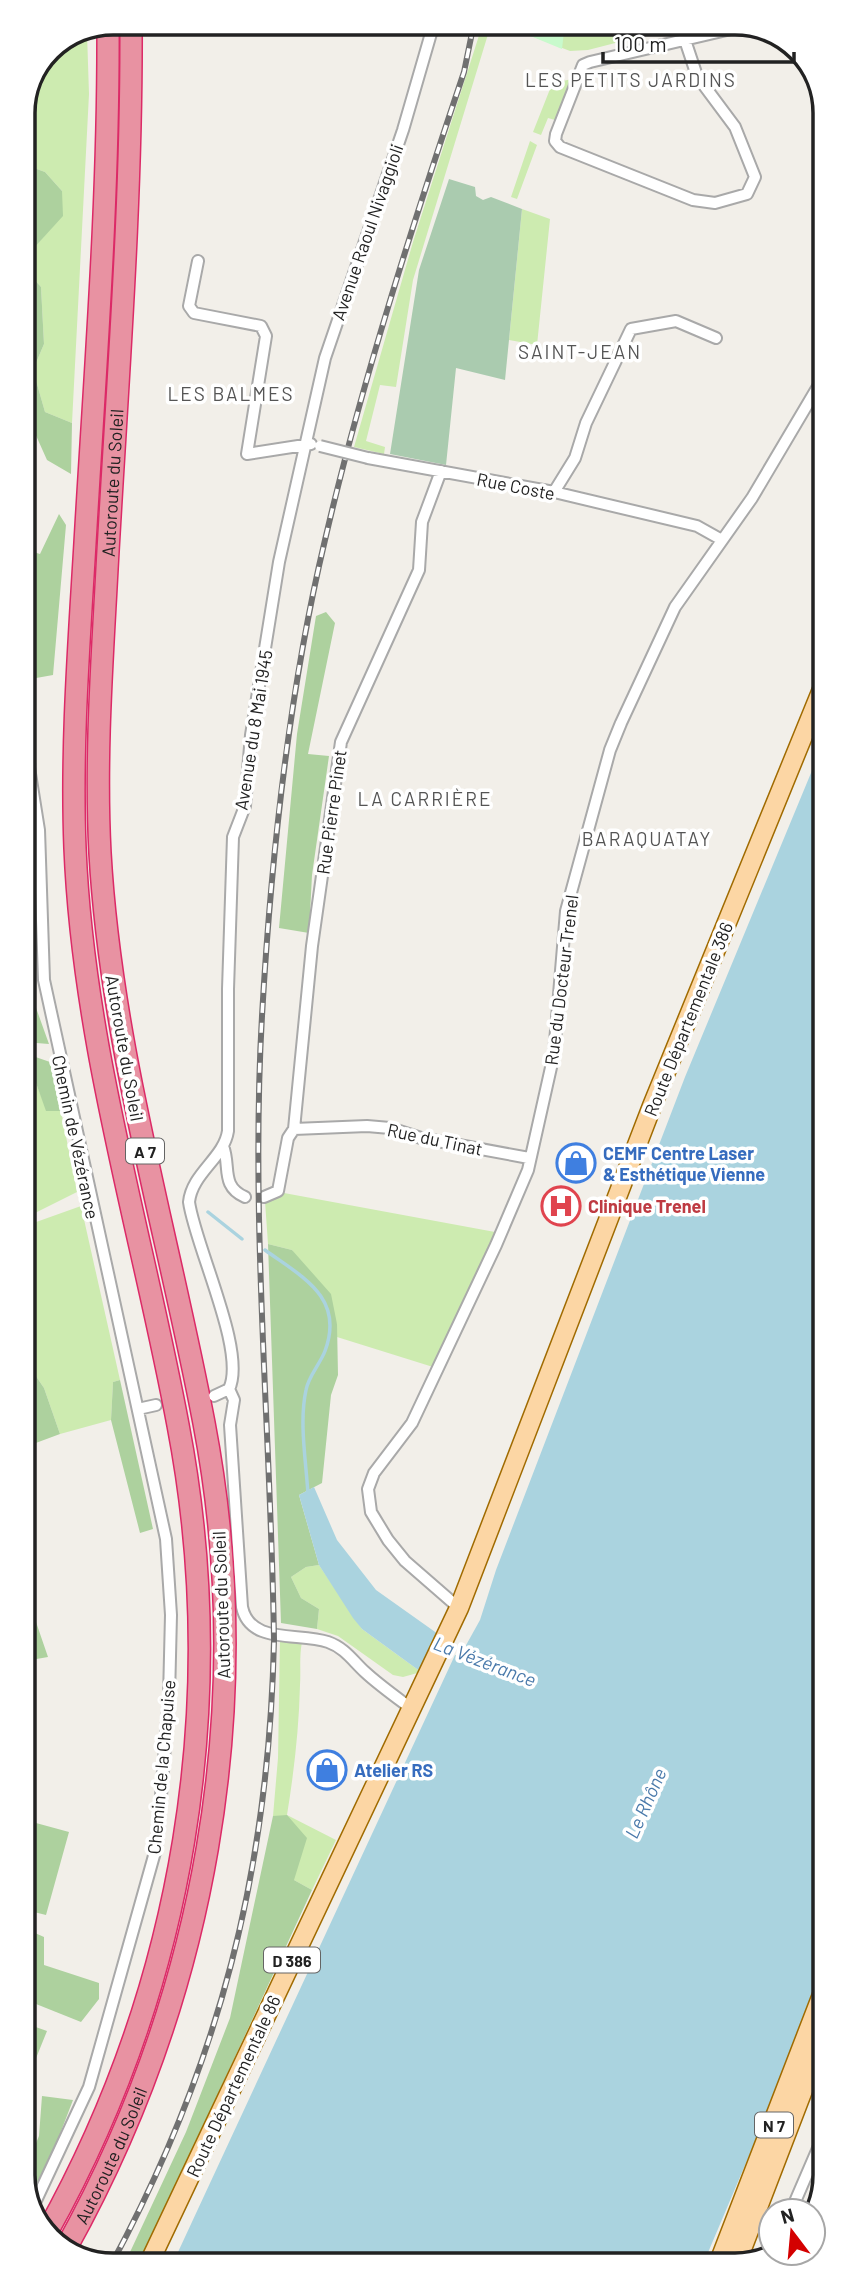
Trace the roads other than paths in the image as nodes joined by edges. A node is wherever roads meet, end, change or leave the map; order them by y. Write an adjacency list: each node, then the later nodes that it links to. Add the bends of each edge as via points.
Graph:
1 (108, 35): 32 (highway, Autoroute du Soleil / A 7, via 79,643 75,847 82,942 98,1054 189,1493 200,1612 200,1688 183,1856 164,1943 117,2086)
2 (131, 35): 33 (highway, Autoroute du Soleil / A 7, via 129,168 100,718 100,849 111,978 214,1487 224,1612 224,1689 207,1859 187,1950 141,2093)
3 (431, 35): 9 (street, Avenue Raoul Nivaggioli, via 332,337)
4 (706, 35): 5 (street)
5 (685, 40): 5 (street, via 696,76 741,137 755,177 747,194 702,203 560,147 555,141 583,65)
6 (198, 261): 9 (street, via 189,306 194,313 261,326 266,336 247,454)
7 (716, 338): 11 (street, via 676,321 631,329 586,423 575,458)
8 (813, 393): 12 (street, Rue du Docteur Trenel)
9 (307, 443): 10 (street, Rue Coste, bridge); 16 (street, Avenue du 8 Mai 1945, via 279,562 251,735 245,806 233,837 228,1131)
10 (441, 471): 11 (street, Rue Coste); 15 (street, Rue Pierre Pinet, via 422,522 419,570 341,742 311,959)
11 (554, 492): 12 (street, Rue Coste, via 697,526)
12 (722, 540): 17 (street, Rue du Docteur Trenel, via 675,607 610,750 566,911 554,1054)
13 (813, 712): 24 (main road, Route Départementale 386 / D 386, via 652,1106)
14 (35, 805): 23 (street, Chemin de Vézérance, via 44,980)
15 (294, 1129): 17 (street, Rue du Tinat, via 367,1125); 19 (street, via 288,1138 278,1191)
16 (223, 1146): 18 (street, via 227,1181 235,1193); 20 (street, via 203,1169 189,1202 230,1344 233,1369)
17 (529, 1158): 24 (street, Rue du Docteur Trenel, via 496,1245 412,1423 374,1473 368,1489 371,1512 388,1540)
18 (245, 1197)
19 (264, 1197)
20 (229, 1389): 21 (street); 26 (street, via 234,1400 231,1437 242,1607 247,1623 260,1632 332,1643)
21 (214, 1396)
22 (156, 1405): 23 (street)
23 (138, 1409): 30 (street, Chemin de la Chapuise, via 166,1539 171,1615 157,1845 89,2087)
24 (459, 1608): 25 (main road, Route Départementale 386 / D 386)
25 (426, 1680): 26 (main road, Route Départementale 86 / D 386)
26 (412, 1709): 35 (main road, Route Départementale 86 / D 386)
27 (813, 2018): 36 (main road, N 7)
28 (813, 2064): 34 (main road, N 7)
29 (813, 2160): 31 (street)
30 (39, 2197)
31 (797, 2197)
32 (51, 2223)
33 (70, 2240)
34 (741, 2252)
35 (154, 2253)
36 (722, 2253)

